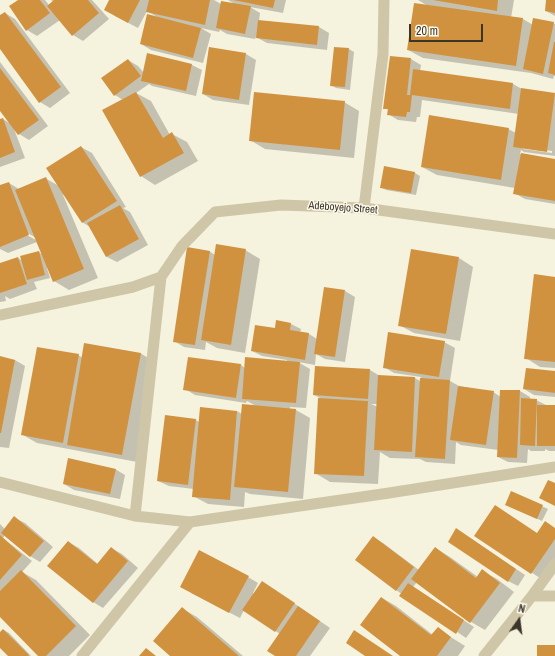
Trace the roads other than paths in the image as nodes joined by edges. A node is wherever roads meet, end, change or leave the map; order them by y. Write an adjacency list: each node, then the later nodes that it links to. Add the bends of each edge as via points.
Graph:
1 (384, 0): 2 (street, via 383,54)
2 (364, 208): 3 (street, Adeboyejo Street); 4 (street, Adeboyejo Street, via 280,205 215,212 182,246)
3 (555, 234)
4 (161, 276): 5 (street, via 133,287); 8 (street)
5 (0, 314)
6 (555, 467): 9 (street)
7 (0, 482): 8 (street)
8 (135, 516): 9 (street)
9 (190, 522): 13 (street)
10 (555, 564): 11 (street)
11 (532, 596): 12 (street); 14 (street)
12 (555, 596)
13 (82, 656)
14 (484, 656)

